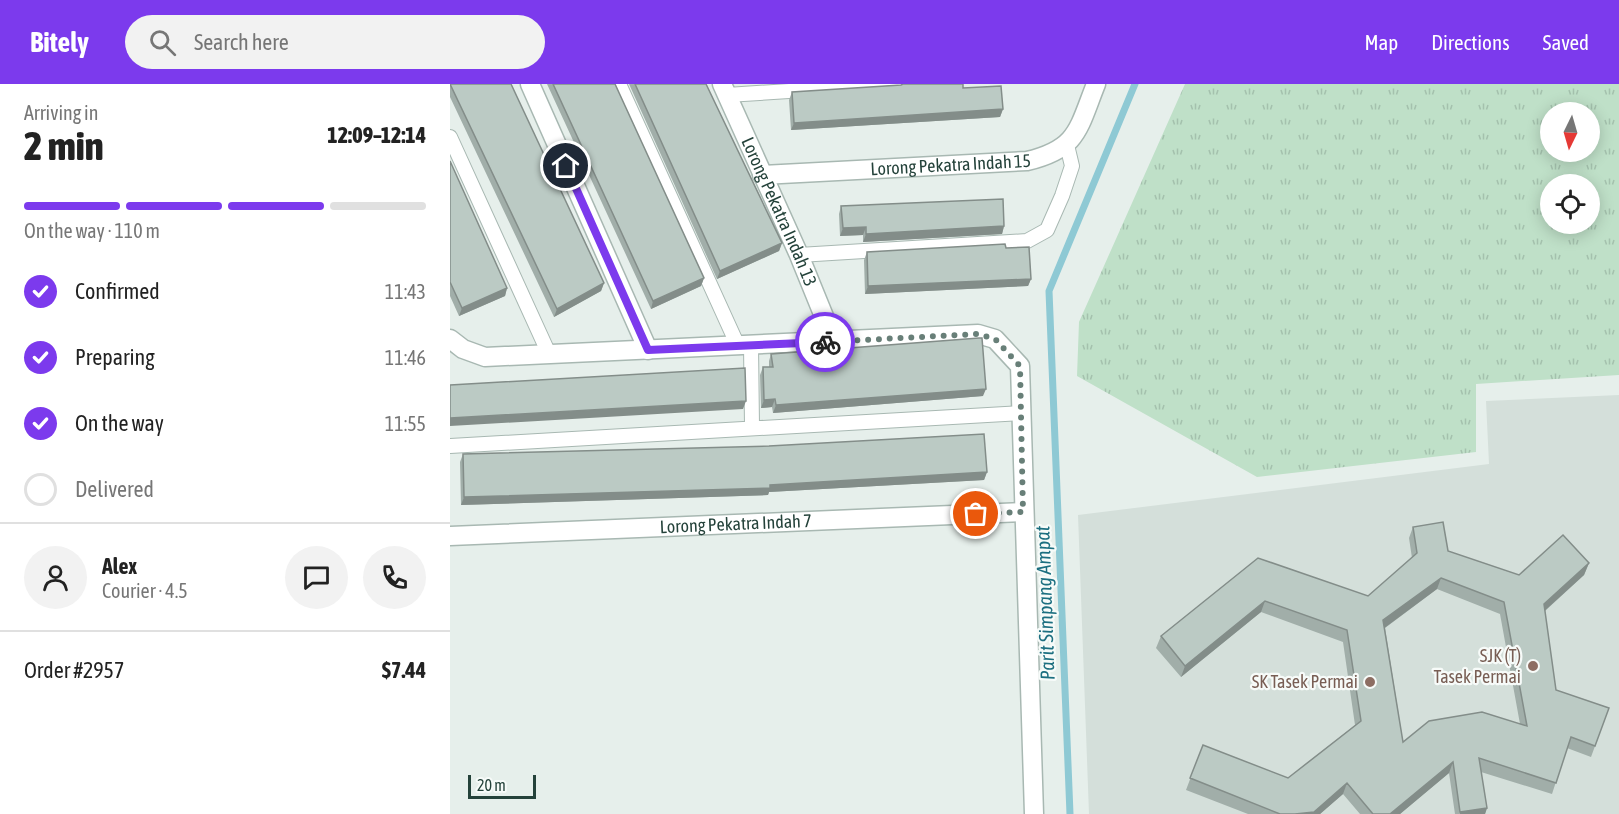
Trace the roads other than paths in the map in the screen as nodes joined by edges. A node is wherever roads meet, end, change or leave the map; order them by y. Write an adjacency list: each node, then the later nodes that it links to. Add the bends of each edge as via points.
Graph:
1 (530, 84): 13 (street)
2 (619, 84): 12 (lane)
3 (897, 84): 5 (lane)
4 (1096, 84): 7 (street)
5 (724, 89): 8 (street, Lorong Pekatra Indah 13)
6 (450, 138): 14 (lane)
7 (1067, 145): 8 (street, Lorong Pekatra Indah 15, via 1027,161); 9 (lane, via 1072,166 1062,196 1047,230 1028,241)
8 (762, 175): 9 (street, Lorong Pekatra Indah 13)
9 (799, 255): 11 (street, Lorong Pekatra Indah 13)
10 (450, 339): 14 (street, via 485,357)
11 (834, 341): 12 (street); 15 (street, via 978,334 995,339 1020,366)
12 (745, 345): 13 (street); 16 (lane)
13 (648, 350): 14 (street)
14 (549, 354)
15 (1021, 413): 16 (lane); 18 (street)
16 (752, 426): 17 (lane)
17 (450, 446)
18 (1023, 512): 19 (street, Lorong Pekatra Indah 7); 20 (street)
19 (450, 536)
20 (1034, 814)

